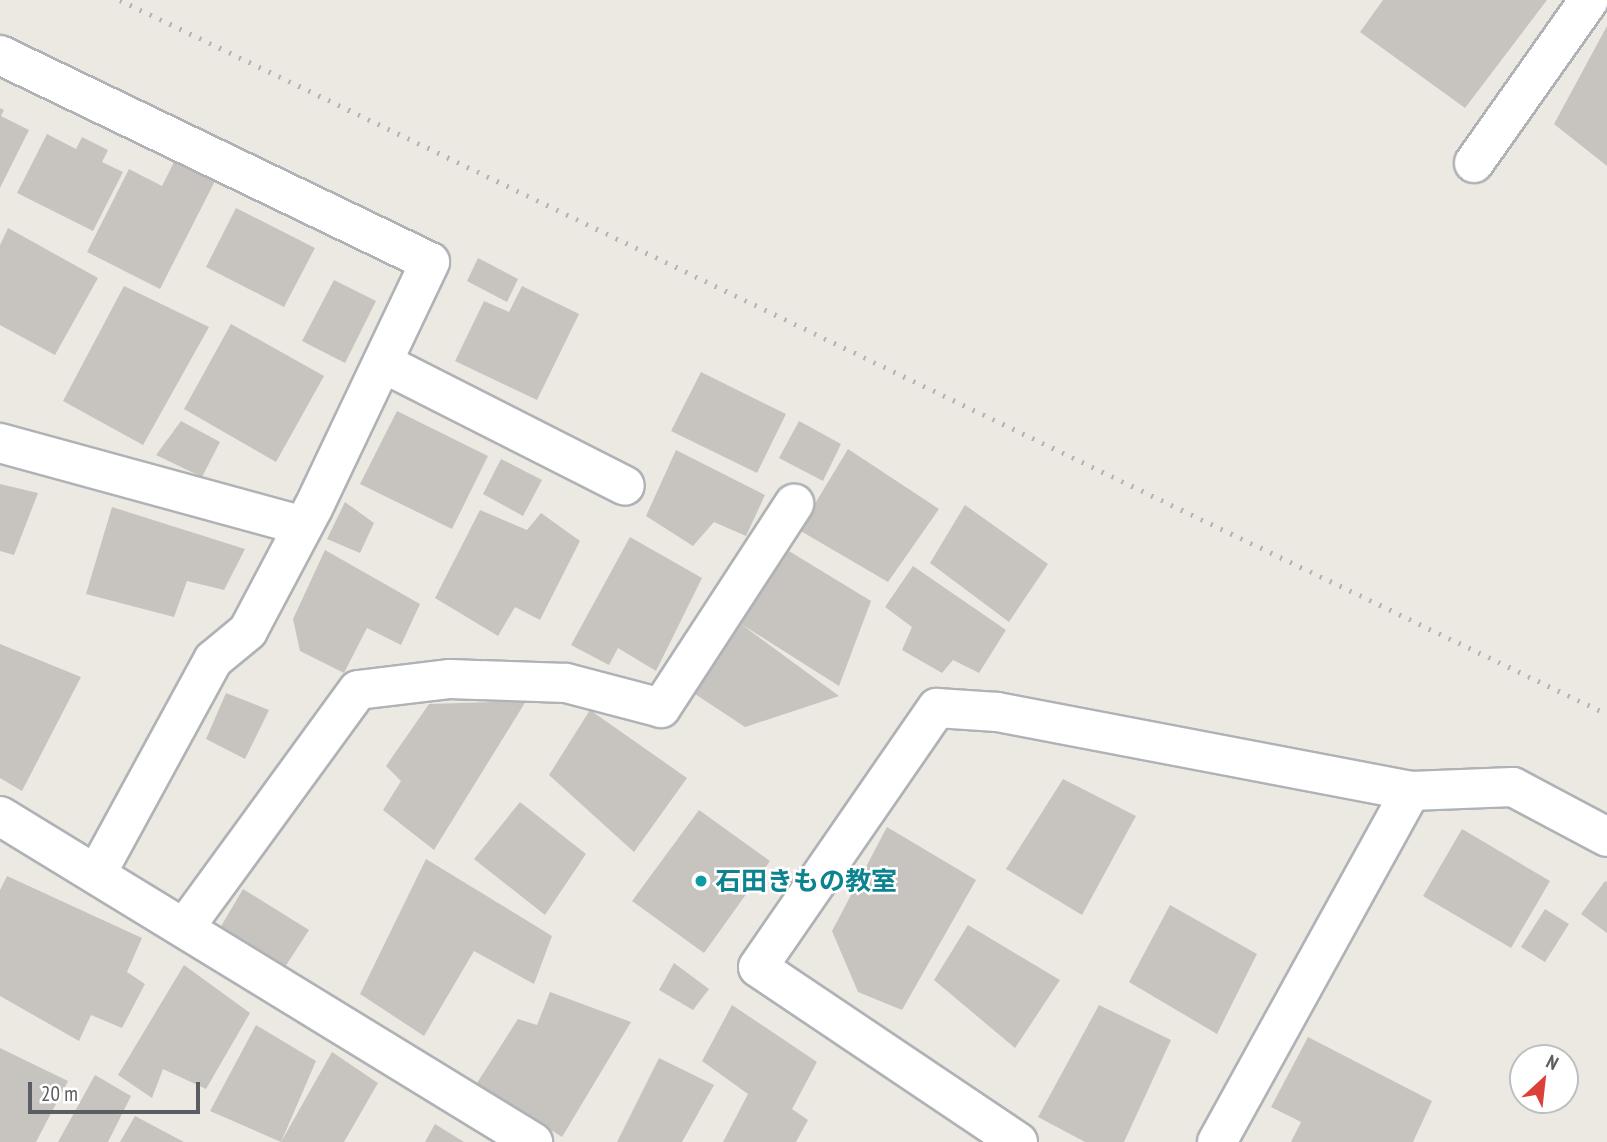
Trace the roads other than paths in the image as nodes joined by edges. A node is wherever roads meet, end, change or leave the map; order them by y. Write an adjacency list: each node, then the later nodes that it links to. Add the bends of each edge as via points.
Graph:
1 (1589, 0): 3 (street)
2 (0, 55): 4 (street, via 430,262)
3 (1474, 163)
4 (383, 363): 6 (street); 8 (street)
5 (0, 443): 8 (street)
6 (625, 486)
7 (794, 503): 13 (street, via 661,708 566,683 450,679 358,690)
8 (303, 527): 12 (street, via 248,631 213,660)
9 (1411, 791): 11 (street, via 1513,787); 15 (street, via 997,712 937,708 758,967); 16 (street)
10 (0, 816): 12 (street)
11 (1607, 837)
12 (97, 873): 13 (street)
13 (185, 927): 14 (street)
14 (533, 1142)
15 (1018, 1142)
16 (1217, 1142)

